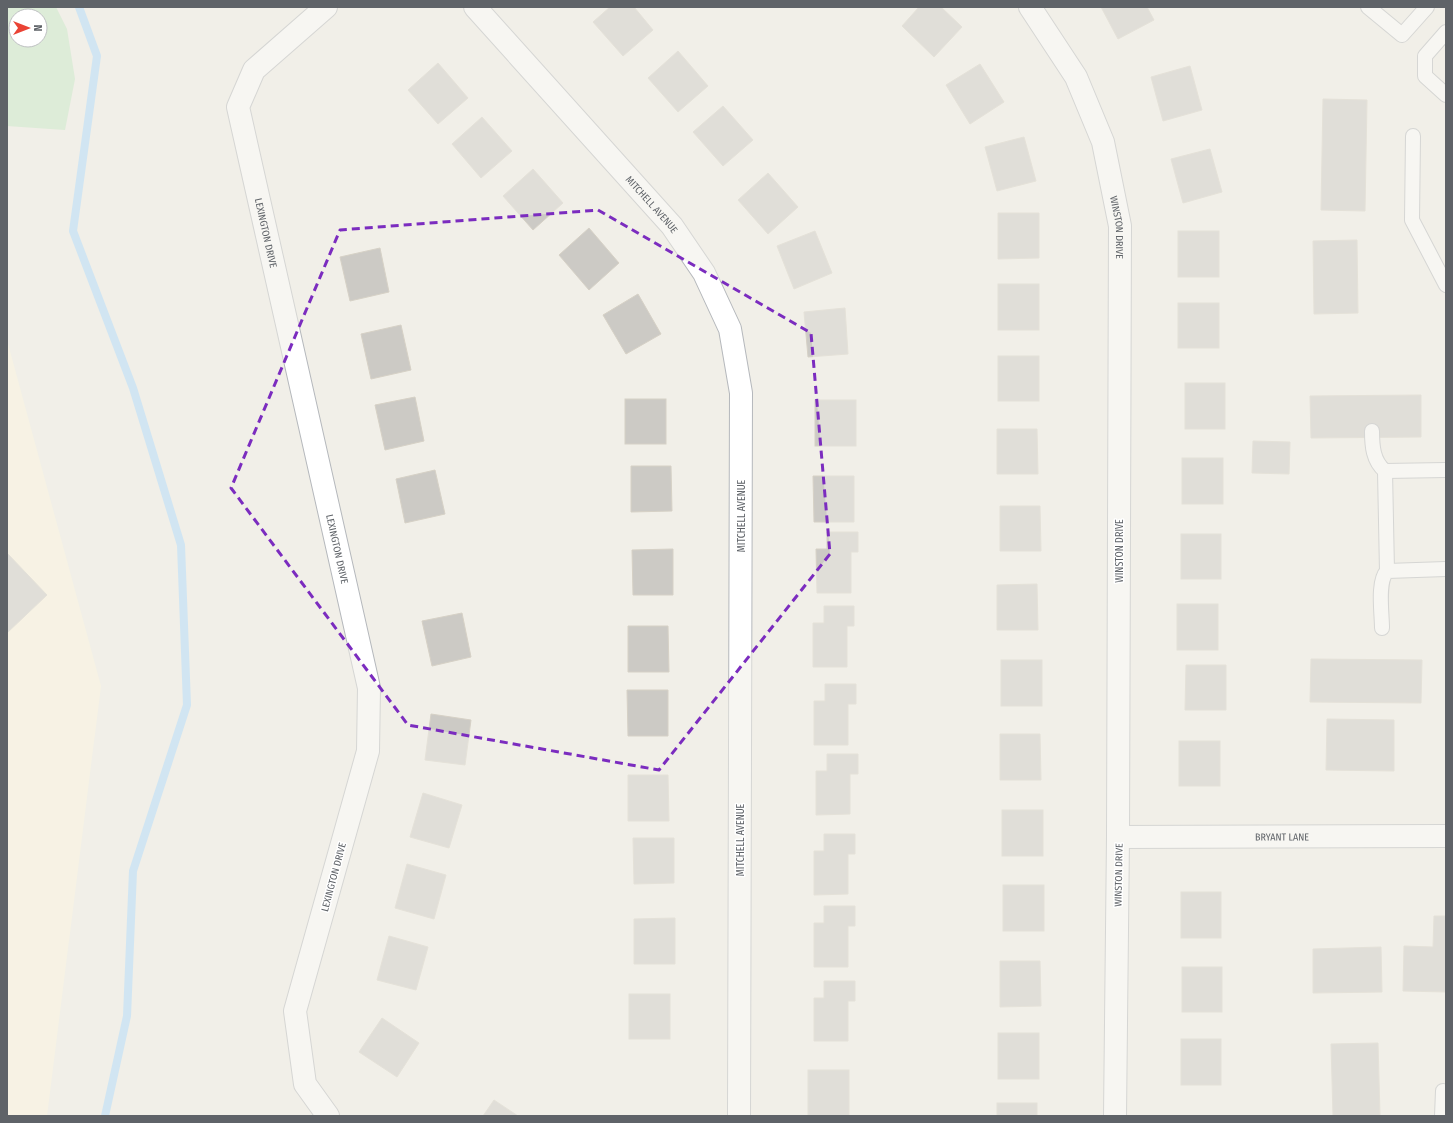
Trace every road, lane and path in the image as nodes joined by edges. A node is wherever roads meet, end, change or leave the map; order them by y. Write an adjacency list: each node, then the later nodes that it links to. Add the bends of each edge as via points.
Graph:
1 (326, 7): 19 (street, LEXINGTON DRIVE, via 254,70 238,107 368,688 368,750 296,1011 305,1084)
2 (475, 7): 20 (street, MITCHELL AVENUE, via 672,226 704,273 730,329 741,393)
3 (1030, 7): 17 (street, WINSTON DRIVE, via 1076,77 1103,142 1120,226)
4 (1368, 7): 5 (lane, via 1402,35)
5 (1427, 7)
6 (1446, 32): 7 (lane, via 1425,56 1425,76)
7 (1446, 95)
8 (1413, 136): 9 (lane, via 1412,220)
9 (1446, 285)
10 (1372, 431): 12 (lane, via 1372,447 1376,460)
11 (1446, 470): 12 (lane)
12 (1385, 471): 14 (lane)
13 (1446, 569): 14 (lane)
14 (1387, 571): 15 (lane, via 1382,583)
15 (1382, 628)
16 (1446, 836): 17 (street, BRYANT LANE)
17 (1118, 837): 21 (street, WINSTON DRIVE)
18 (1443, 1091): 22 (lane)
19 (328, 1116)
20 (739, 1116)
21 (1115, 1116)
22 (1442, 1116)

